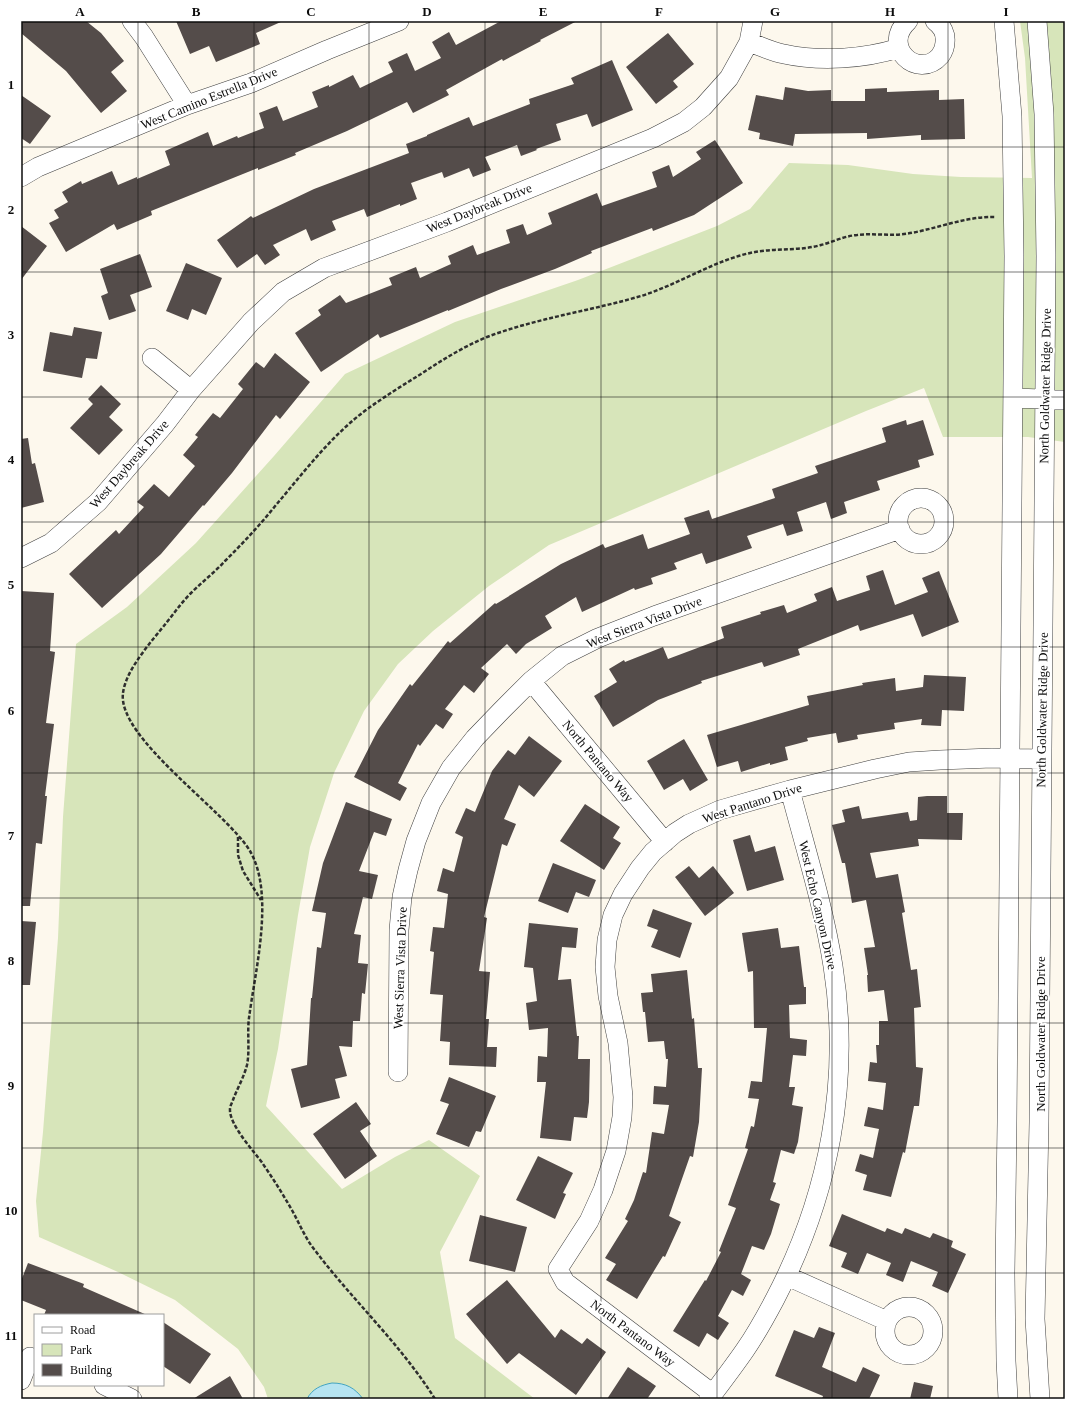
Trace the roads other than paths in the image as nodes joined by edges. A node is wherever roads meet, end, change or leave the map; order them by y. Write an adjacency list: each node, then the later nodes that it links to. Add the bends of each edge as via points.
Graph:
1 (132, 21): 10 (street)
2 (399, 21): 10 (street, West Camino Estrella Drive, via 251,83)
3 (753, 21): 8 (street, West Daybreak Drive)
4 (908, 21): 9 (street, via 899,33)
5 (935, 21): 9 (street, via 946,37 943,52 938,58 931,63 916,64 908,61)
6 (1004, 21): 14 (street, via 1012,124)
7 (1037, 21): 15 (street, North Goldwater Ridge Drive, via 1044,114)
8 (749, 42): 9 (street, via 783,54 815,59 863,56); 13 (street, West Daybreak Drive, via 729,78 704,107 684,122 653,138 462,216 324,268 283,292 251,322)
9 (899, 48)
10 (187, 105): 11 (street, West Camino Estrella Drive, via 38,167)
11 (21, 177)
12 (152, 358): 13 (street)
13 (191, 390): 18 (street, West Daybreak Drive, via 98,502 51,543)
14 (1014, 398): 15 (street); 20 (street)
15 (1045, 399): 16 (street); 21 (street, North Goldwater Ridge Drive)
16 (1065, 400)
17 (900, 529): 19 (street, West Sierra Vista Drive, via 598,638 562,656)
18 (21, 558)
19 (531, 681): 23 (street, North Pantano Way); 24 (street, West Sierra Vista Drive, via 475,738 451,768 431,803 416,840 402,897 399,930)
20 (1010, 758): 21 (street, West Pantano Drive); 22 (street, West Pantano Drive, via 909,762); 33 (street, via 1005,1273)
21 (1041, 759): 34 (street, North Goldwater Ridge Drive, via 1035,1311)
22 (790, 790): 23 (street, West Pantano Drive, via 720,810 689,824); 26 (street, West Echo Canyon Drive, via 833,966 838,1012 838,1060 835,1114 828,1153 814,1207)
23 (665, 842): 25 (street, West Pantano Drive, via 640,868 613,915 607,940 605,967 618,1043 622,1117 616,1151 603,1190 589,1222)
24 (398, 1072)
25 (558, 1269): 31 (street, North Pantano Way, via 565,1282)
26 (787, 1276): 27 (street); 31 (street, West Echo Canyon Drive, via 746,1349)
27 (887, 1321)
28 (29, 1356): 29 (street)
29 (21, 1380)
30 (106, 1386): 32 (street)
31 (711, 1396)
32 (132, 1399)
33 (1008, 1399)
34 (1040, 1399)

